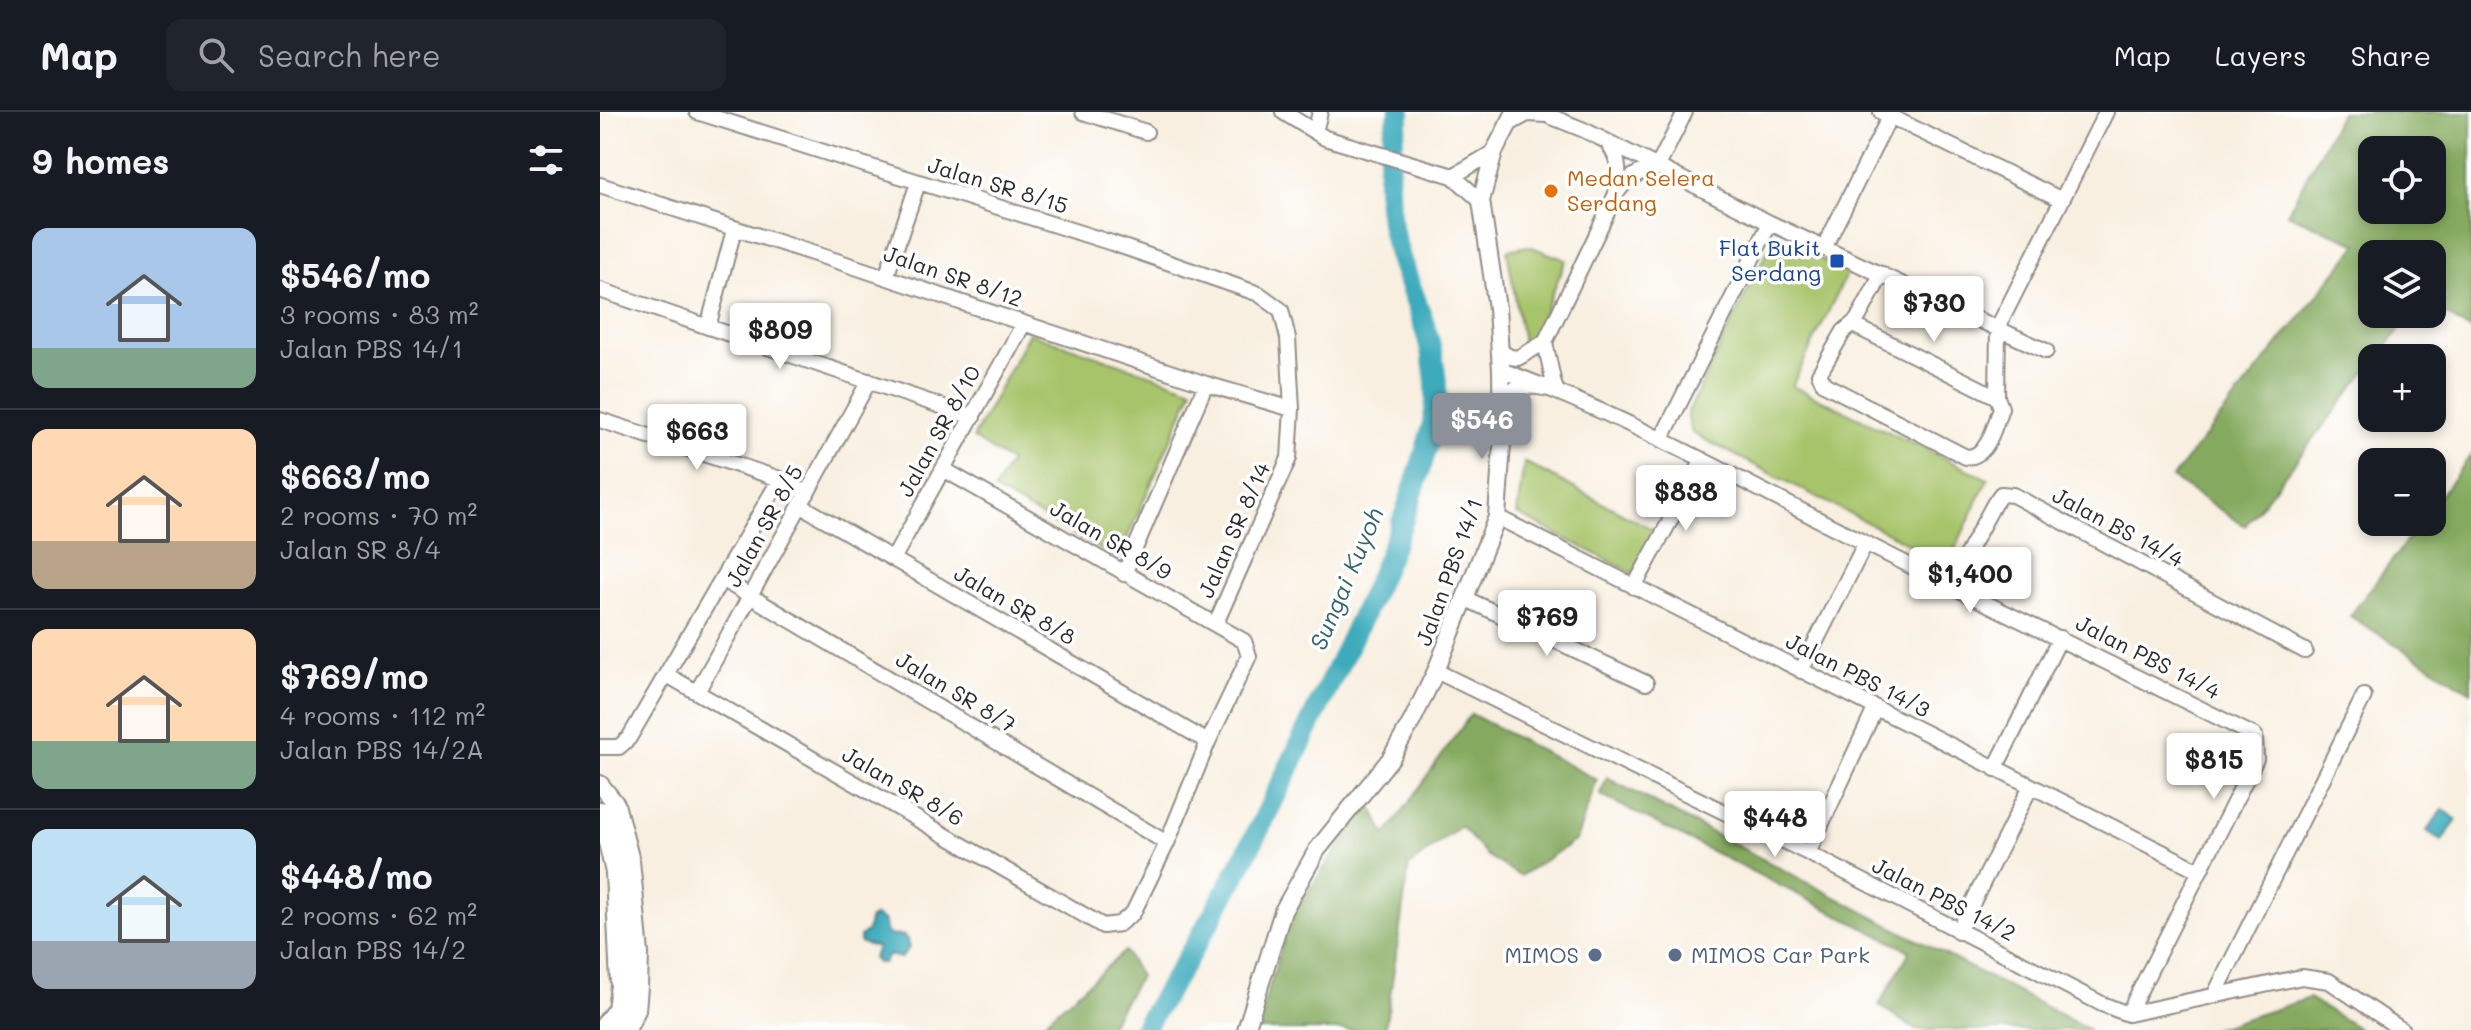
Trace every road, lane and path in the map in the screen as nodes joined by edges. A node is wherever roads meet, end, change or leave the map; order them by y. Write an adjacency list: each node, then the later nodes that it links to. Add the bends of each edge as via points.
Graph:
1 (697, 112): 9 (street, Jalan SR 8/15)
2 (1083, 112): 12 (street)
3 (1283, 112): 13 (street)
4 (1320, 112): 13 (street)
5 (1566, 112): 11 (street)
6 (1685, 112): 16 (street)
7 (2106, 112): 21 (street)
8 (1888, 114): 21 (street); 25 (street)
9 (742, 119): 18 (street, Jalan SR 8/15)
10 (1510, 119): 11 (street, via 1547,115); 15 (street, Jalan PBS 14/1)
11 (1584, 130): 14 (street)
12 (1146, 132)
13 (1320, 135): 17 (street)
14 (1607, 142): 16 (street); 20 (street, via 1617,155)
15 (1494, 152): 17 (street); 22 (street, Jalan PBS 14/1)
16 (1657, 168): 20 (street, via 1643,170); 23 (street)
17 (1447, 174): 22 (street)
18 (918, 183): 27 (street); 29 (street, Jalan SR 8/15, via 1259,294)
19 (600, 185): 24 (street, Jalan SR 8/12)
20 (1616, 194): 34 (street)
21 (2062, 200): 33 (street)
22 (1481, 201): 35 (street, Jalan PBS 14/1)
23 (1770, 223): 25 (street); 46 (street)
24 (734, 230): 27 (street, Jalan SR 8/12); 32 (street)
25 (1824, 248): 26 (street)
26 (1882, 274): 31 (street); 33 (street)
27 (886, 277): 30 (street, Jalan SR 8/12)
28 (600, 290): 32 (street)
29 (1281, 310): 43 (street, Jalan SR 8/14)
30 (1024, 323): 39 (street, Jalan SR 8/12); 44 (street, Jalan SR 8/10)
31 (1853, 325): 41 (street); 41 (street, via 1823,364 1819,374 1824,384 1966,457 1983,452 2001,408)
32 (708, 327): 38 (street)
33 (1998, 327): 36 (street); 41 (street)
34 (1545, 342): 35 (street, via 1518,358); 40 (street)
35 (1500, 351): 37 (street, Jalan PBS 14/1)
36 (2046, 351)
37 (1501, 370): 40 (street, Jalan PBS 14/4); 42 (street, Jalan PBS 14/1)
38 (869, 381): 44 (street); 50 (street, Jalan SR 8/5)
39 (1206, 384): 43 (street, Jalan SR 8/12); 54 (street)
40 (1555, 389): 42 (street, via 1529,384 1515,388); 46 (street, Jalan PBS 14/4)
41 (1997, 397)
42 (1502, 406): 51 (street, Jalan PBS 14/1)
43 (1292, 409): 60 (street, Jalan SR 8/14, via 1289,458)
44 (973, 417): 48 (street, Jalan SR 8/10)
45 (600, 420): 49 (street, Jalan SR 8/8)
46 (1661, 440): 47 (street, Jalan PBS 14/4)
47 (1703, 460): 52 (street, Jalan PBS 14/4); 57 (street)
48 (943, 469): 53 (street, Jalan SR 8/10); 54 (street, Jalan SR 8/9)
49 (780, 479): 50 (street, Jalan SR 8/8); 55 (street, Jalan SR 8/5)
50 (803, 500): 53 (street, Jalan SR 8/8); 58 (street, Jalan SR 8/5)
51 (1497, 517): 57 (street, Jalan PBS 14/3); 59 (street, Jalan PBS 14/1)
52 (1865, 544): 56 (street, Jalan PBS 14/4); 64 (street)
53 (893, 559): 70 (street, Jalan SR 8/8)
54 (1124, 574): 60 (street, Jalan SR 8/9)
55 (723, 580): 58 (street, Jalan SR 8/7); 65 (street, Jalan SR 8/5)
56 (1950, 585): 61 (street, Jalan PBS 14/4); 62 (street, Jalan BS 14/4, via 2001,494 2013,495)
57 (1634, 587): 64 (street, Jalan PBS 14/3)
58 (750, 596): 67 (street, Jalan SR 8/5); 76 (street, Jalan SR 8/7)
59 (1464, 598): 63 (street, Jalan PBS 14/1); 66 (street)
60 (1216, 623): 70 (street, Jalan SR 8/9, via 1244,641 1249,656)
61 (2060, 638): 72 (street); 78 (street, Jalan PBS 14/4, via 2255,736 2256,759)
62 (2305, 651)
63 (1436, 671): 77 (street, Jalan PBS 14/2); 84 (street, Jalan PBS 14/1, via 1391,758 1317,850 1283,911)
64 (1801, 671): 69 (street, Jalan PBS 14/3)
65 (667, 675): 67 (street, Jalan SR 8/6); 71 (street, Jalan SR 8/5, via 629,738 619,747)
66 (1646, 683)
67 (697, 692): 76 (street, Jalan SR 8/6, via 1103,926 1119,924 1133,913)
68 (2364, 696): 80 (street)
69 (1875, 709): 72 (street, Jalan PBS 14/3); 77 (street)
70 (1208, 742): 76 (street)
71 (600, 747)
72 (1995, 769): 74 (street, Jalan PBS 14/3)
73 (600, 784): 83 (street, via 616,804 631,861 640,954 637,1010)
74 (2030, 788): 78 (street, Jalan PBS 14/3); 79 (street)
75 (600, 814): 82 (highway, via 618,872 623,985 620,1010)
76 (1167, 843)
77 (1808, 853): 79 (street, Jalan PBS 14/2)
78 (2200, 871): 81 (street)
79 (1958, 932): 81 (street, Jalan PBS 14/2)
80 (2215, 994): 81 (street); 85 (street, via 2302,977 2329,981)
81 (2128, 1014)
82 (605, 1030)
83 (627, 1030)
84 (1246, 1030)
85 (2402, 1030)

